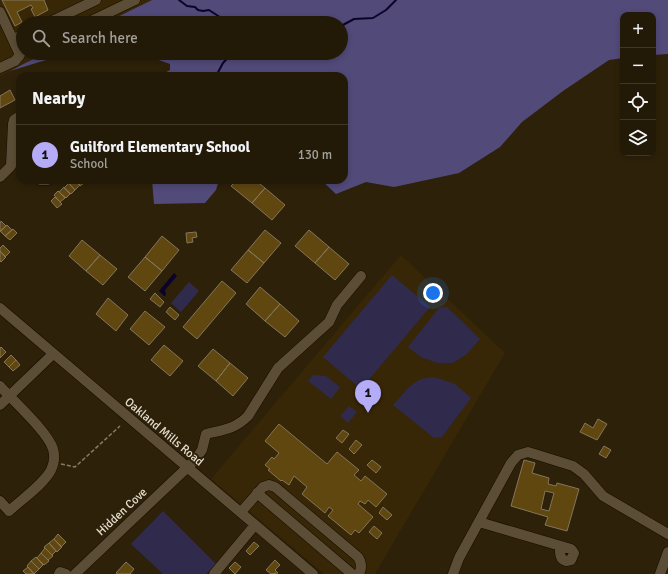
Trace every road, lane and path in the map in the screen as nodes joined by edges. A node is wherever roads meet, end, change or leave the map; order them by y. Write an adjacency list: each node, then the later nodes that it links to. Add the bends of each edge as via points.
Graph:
1 (96, 0): 4 (street)
2 (135, 0): 5 (street)
3 (0, 12): 6 (street)
4 (63, 16)
5 (101, 16)
6 (14, 39): 7 (street)
7 (16, 43)
8 (16, 60): 9 (street)
9 (0, 68)
10 (16, 119): 11 (street, via 13,124)
11 (16, 168): 12 (street)
12 (0, 177)
13 (361, 276): 21 (street, Hidden Cove, via 337,305 329,322 278,368 248,416 233,428 206,434 202,450)
14 (0, 308): 15 (street, Oakland Mills Road)
15 (53, 354): 17 (street); 21 (street, Oakland Mills Road)
16 (0, 386): 17 (street)
17 (9, 396): 18 (street); 20 (street, via 46,435 53,449)
18 (0, 405)
19 (120, 426): 20 (path, via 75,467)
20 (54, 463): 23 (street, via 43,480 9,511)
21 (187, 468): 24 (street, Oakland Mills Road); 33 (street, Hidden Cove)
22 (257, 493): 24 (street); 35 (street); 36 (street, via 269,485 280,490 358,557 362,567)
23 (0, 501)
24 (241, 512): 26 (street, Oakland Mills Road)
25 (479, 522): 27 (street, via 511,463 518,455 528,452 574,466 603,496); 28 (street); 37 (street)
26 (255, 525): 30 (street, Oakland Mills Road); 34 (street)
27 (668, 534)
28 (560, 546)
29 (668, 552): 38 (street)
30 (307, 572)
31 (58, 574): 32 (street)
32 (66, 574)
33 (75, 574)
34 (214, 574)
35 (352, 574)
36 (358, 574)
37 (453, 574)
38 (660, 574)

